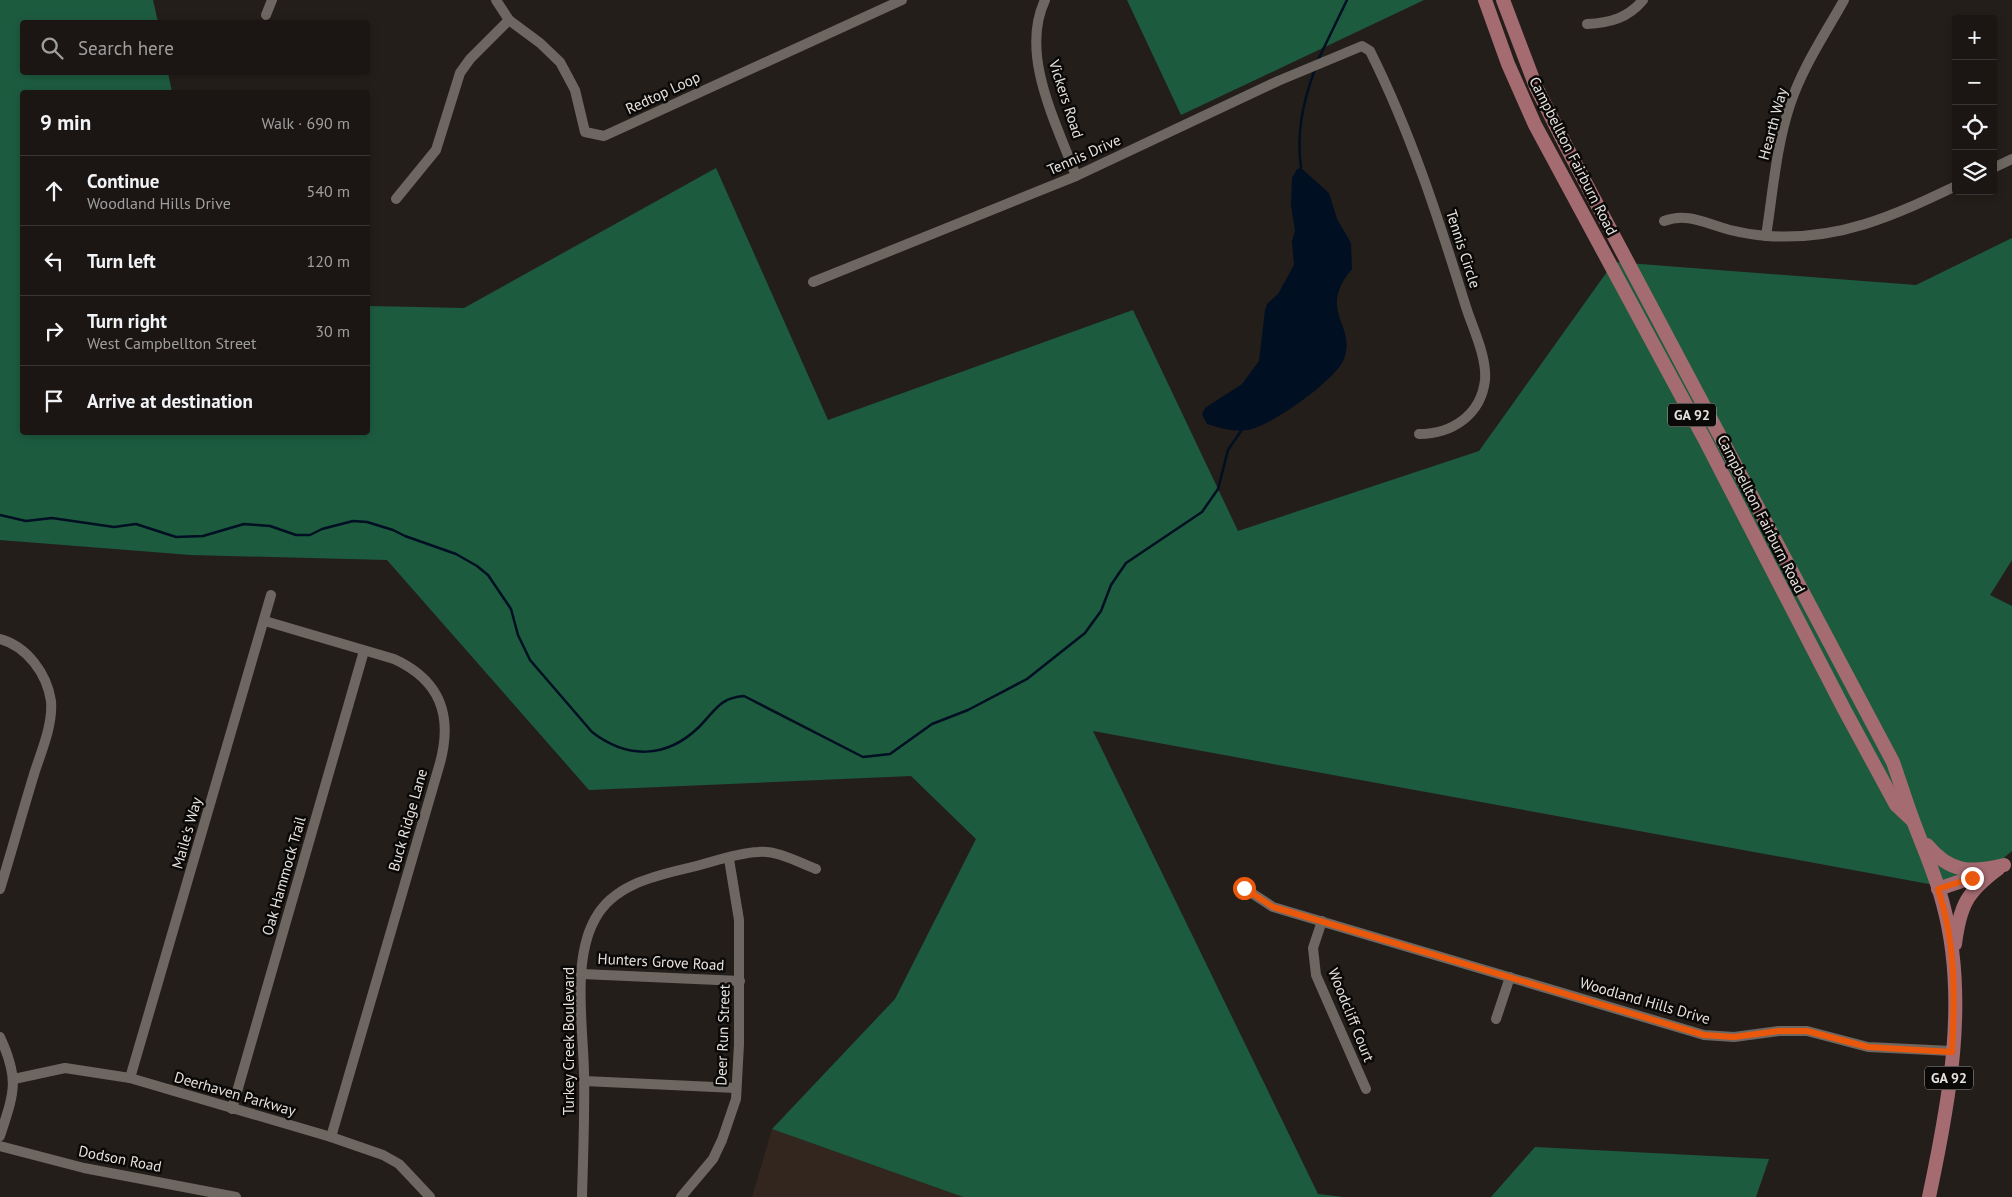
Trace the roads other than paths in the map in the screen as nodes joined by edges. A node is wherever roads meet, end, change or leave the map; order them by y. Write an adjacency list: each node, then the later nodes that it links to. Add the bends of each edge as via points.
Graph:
1 (272, 0): 9 (street)
2 (496, 0): 10 (street, Redtop Loop)
3 (902, 0): 10 (street, Redtop Loop, via 604,136 585,132 575,90 560,62)
4 (1045, 0): 15 (street, Vickers Road, via 1037,22 1038,70)
5 (1485, 0): 26 (main road, Campbellton Fairburn Road / GA 92, via 1508,64 1535,124 1896,805)
6 (1503, 0): 26 (main road, Campbellton Fairburn Road / GA 92, via 1536,87 1893,762)
7 (1643, 0): 11 (street, via 1621,18)
8 (1844, 0): 19 (street, Hearth Way, via 1803,73 1790,104 1780,142)
9 (266, 15)
10 (509, 20): 17 (street, via 470,58 460,73 436,150)
11 (1587, 24)
12 (1362, 46): 15 (street, Tennis Drive, via 1278,81); 21 (street, Tennis Circle, via 1370,51 1401,116 1484,366 1482,393 1468,416 1445,431)
13 (2012, 159): 14 (street)
14 (1997, 166)
15 (1076, 176): 20 (street, Tennis Drive)
16 (1952, 188): 19 (street, via 1878,221 1844,231)
17 (396, 199)
18 (1664, 221): 19 (street, via 1688,217 1730,230)
19 (1766, 236)
20 (813, 282)
21 (1419, 434)
22 (271, 595): 23 (street, Maile's Way)
23 (265, 621): 25 (street, Buck Ridge Lane); 41 (street, Maile's Way)
24 (0, 639): 31 (street, via 23,651 35,663 51,702 47,732)
25 (364, 651): 46 (street, Oak Hammock Trail); 48 (street, Buck Ridge Lane, via 394,658 426,680 441,706 446,740)
26 (1914, 822): 28 (main road, via 1926,844 1948,865 1973,870); 32 (main road, Campbellton Fairburn Road / GA 92)
27 (730, 858): 29 (street, Turkey Creek Boulevard, via 759,851); 35 (street, Turkey Creek Boulevard, via 653,876 628,886 595,918 586,941); 37 (street, Deer Run Street, via 739,920)
28 (2008, 862): 32 (main road); 34 (main road, via 1974,889 1962,905)
29 (816, 869)
30 (1244, 888): 33 (street, Woodland Hills Drive, via 1273,907)
31 (0, 889)
32 (1938, 889): 34 (main road, Campbellton Fairburn Road / GA 92)
33 (1322, 921): 36 (street, Woodland Hills Drive); 45 (street, Woodcliff Court, via 1313,948 1316,975)
34 (1953, 957): 40 (main road, Campbellton Fairburn Road / GA 92)
35 (582, 974): 37 (street, Hunters Grove Road); 43 (street, Turkey Creek Boulevard)
36 (1510, 977): 38 (street); 40 (street, Woodland Hills Drive, via 1704,1035 1734,1037 1807,1031 1868,1047)
37 (740, 981): 44 (street, Deer Run Street)
38 (1496, 1020)
39 (0, 1037): 42 (street)
40 (1952, 1052): 54 (main road, Campbellton Fairburn Road / GA 92, via 1943,1134)
41 (130, 1078): 42 (street, Deerhaven Parkway, via 65,1068); 46 (street, Deerhaven Parkway)
42 (14, 1079): 47 (street, via 13,1095)
43 (584, 1081): 44 (street); 52 (street, Turkey Creek Boulevard)
44 (736, 1088): 53 (street, Deer Run Street, via 736,1099 713,1159)
45 (1366, 1090)
46 (232, 1109): 48 (street, Deerhaven Parkway)
47 (0, 1136)
48 (331, 1137): 51 (street, Deerhaven Parkway, via 399,1164)
49 (0, 1146): 50 (street, Dodson Road, via 84,1168)
50 (236, 1197)
51 (430, 1197)
52 (582, 1197)
53 (681, 1197)
54 (1929, 1197)

